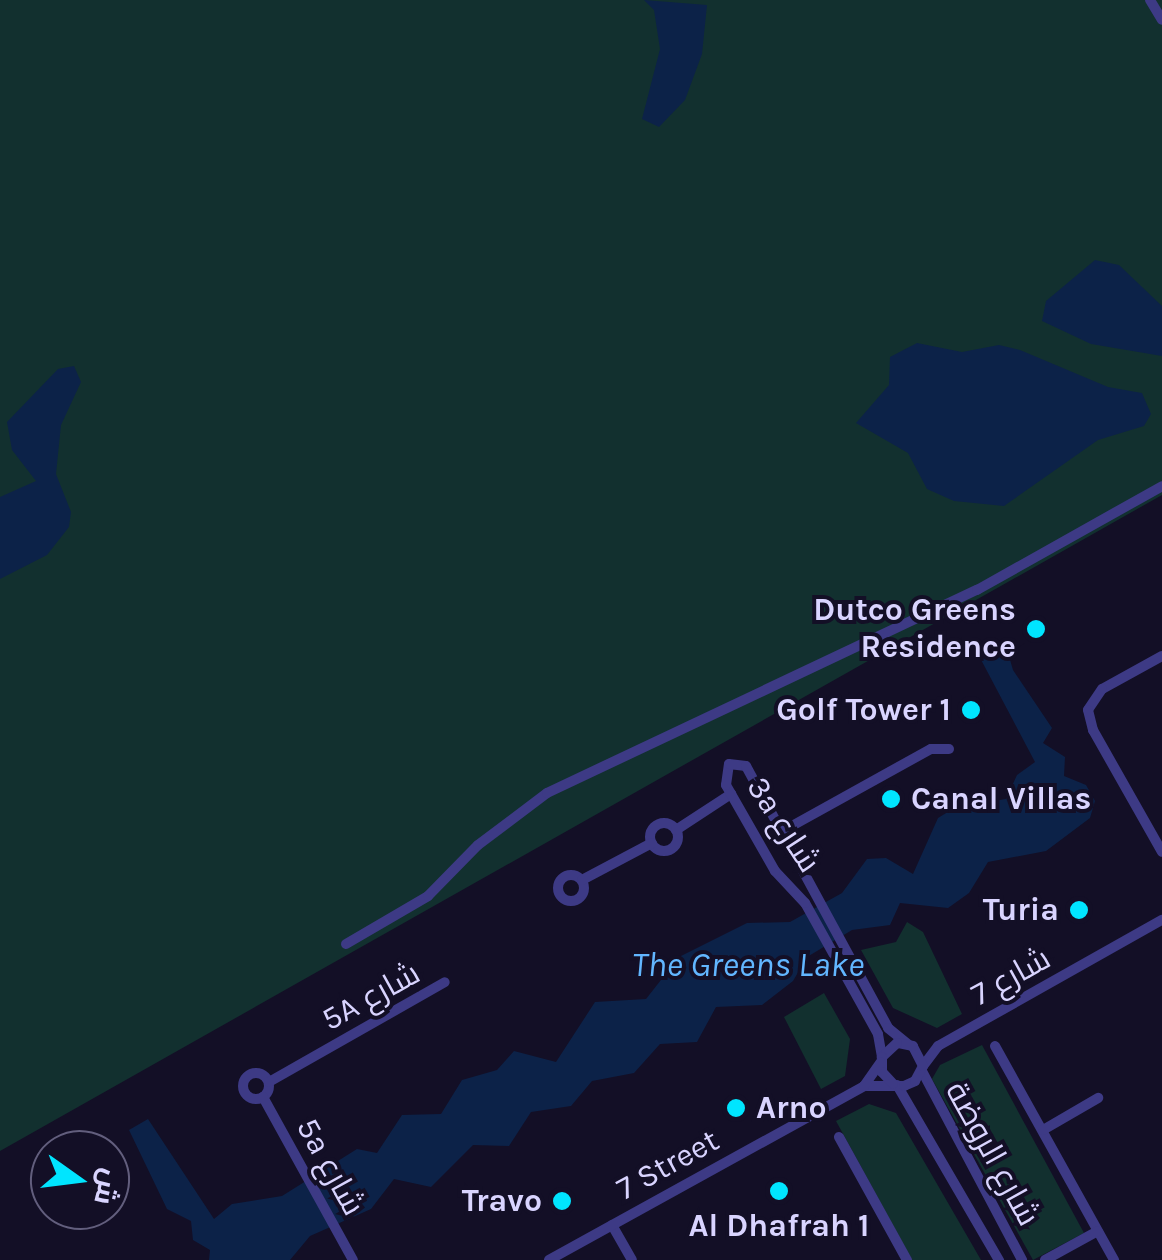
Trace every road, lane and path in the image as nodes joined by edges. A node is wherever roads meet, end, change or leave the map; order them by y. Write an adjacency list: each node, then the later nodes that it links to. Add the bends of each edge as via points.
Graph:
1 (1150, 0): 2 (street)
2 (1162, 20)
3 (1162, 486): 16 (street, via 977,590 548,793 478,846 428,896)
4 (1162, 656): 10 (street, via 1102,689 1088,710)
5 (948, 749): 8 (street, via 933,748)
6 (733, 797): 7 (street); 8 (street, 3a شارع, via 723,774 741,762); 12 (street, 3a شارع)
7 (676, 830): 9 (street, via 670,848); 9 (street, via 657,824)
8 (780, 830): 11 (street, 3a شارع)
9 (652, 843): 13 (street)
10 (1162, 852)
11 (796, 860): 12 (street, via 789,872); 14 (street, 3a شارع)
12 (775, 871): 14 (street, 3a شارع)
13 (582, 880)
14 (810, 899): 18 (street, 3a شارع, via 888,1028); 21 (street, 3a شارع, via 878,1034)
15 (1161, 921): 19 (street, شارع 7)
16 (346, 944)
17 (446, 982): 23 (street, 5A شارع)
18 (910, 1045): 19 (street, شارع 7); 21 (street, via 892,1046); 22 (street)
19 (938, 1046): 22 (street, شارع 7)
20 (995, 1046): 28 (street)
21 (881, 1060): 24 (street); 25 (street)
22 (923, 1068): 24 (street, via 910,1084); 37 (street, شارع الروضة)
23 (269, 1082): 26 (street); 26 (street, 5A شارع, via 260,1072 244,1080 246,1094)
24 (895, 1085): 25 (street); 36 (street, شارع الروضة)
25 (864, 1086): 30 (street, 7 Street)
26 (262, 1098): 32 (street, 5a شارع)
27 (1098, 1098): 28 (street)
28 (1043, 1130): 31 (street)
29 (838, 1137): 35 (street)
30 (612, 1225): 33 (street, 7 Street); 34 (street)
31 (1098, 1232): 38 (street); 39 (street)
32 (353, 1260)
33 (549, 1260)
34 (632, 1260)
35 (907, 1260)
36 (999, 1260)
37 (1022, 1260)
38 (1045, 1260)
39 (1114, 1260)

